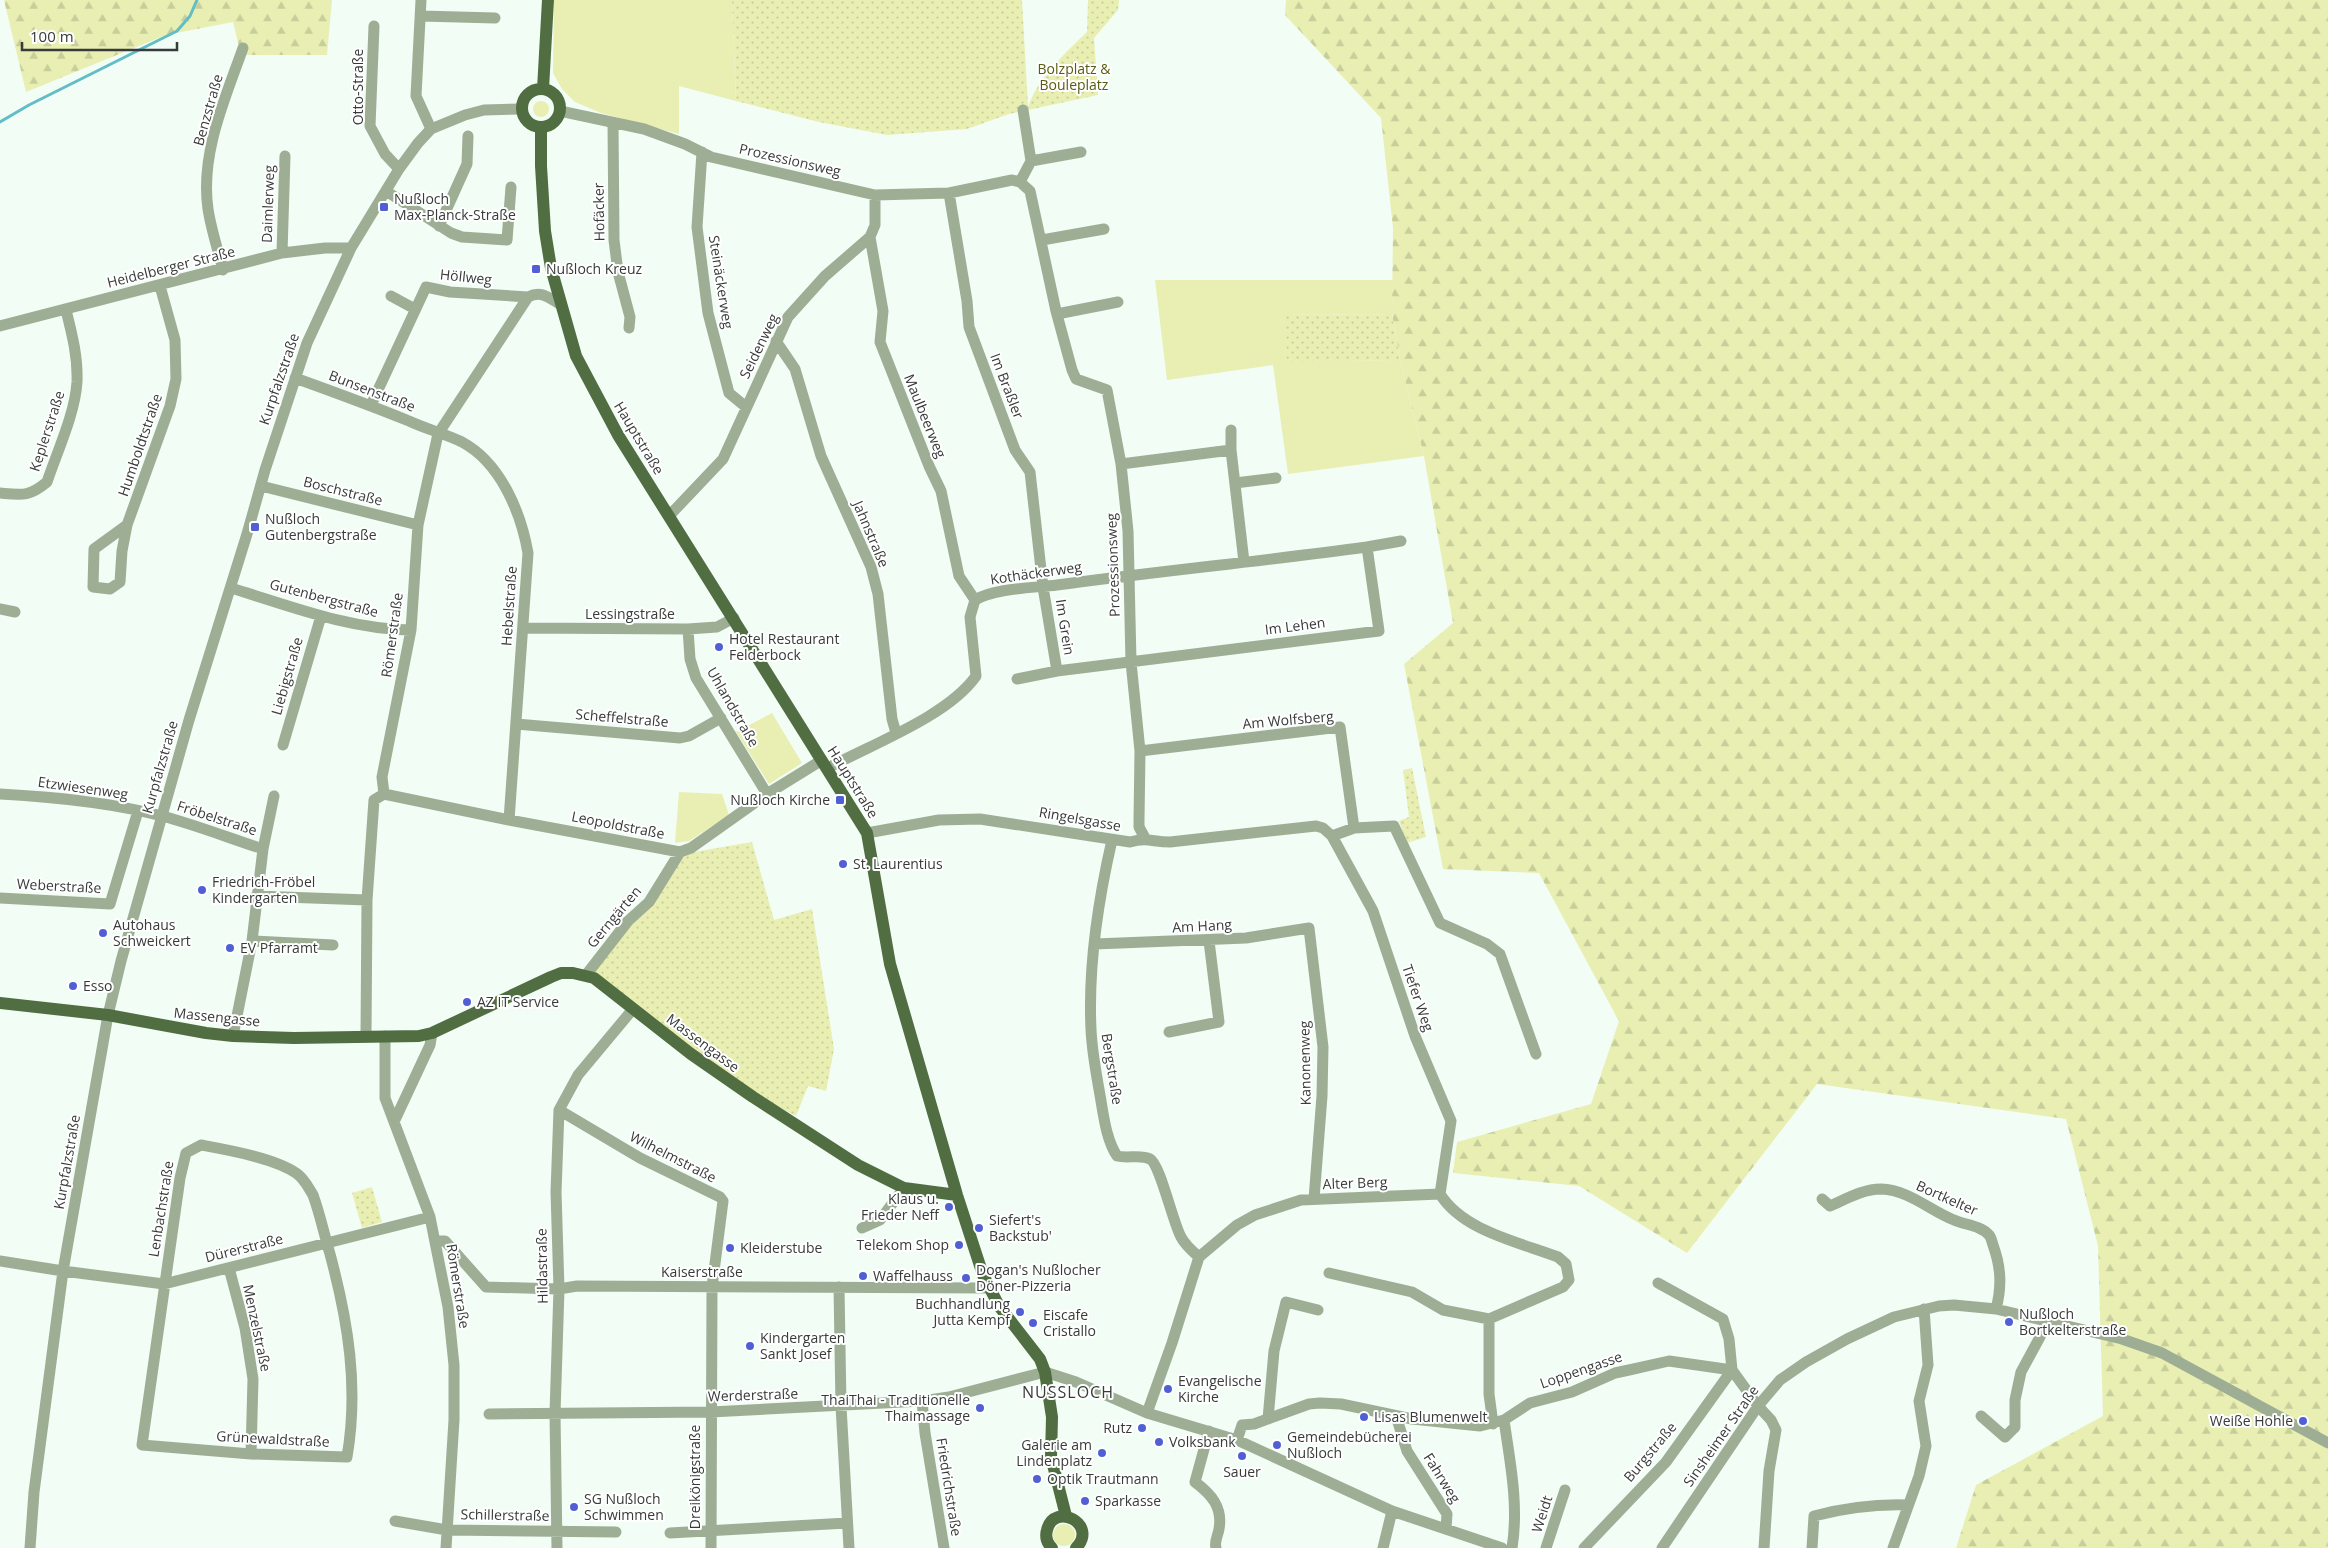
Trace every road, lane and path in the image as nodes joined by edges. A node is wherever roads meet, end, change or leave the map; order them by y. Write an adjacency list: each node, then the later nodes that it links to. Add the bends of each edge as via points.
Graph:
1 (421, 0): 3 (street)
2 (548, 0): 7 (main road)
3 (421, 16): 4 (street); 13 (street, via 416,96)
4 (495, 18)
5 (374, 26): 19 (street, Otto-Straße, via 370,126 385,154)
6 (243, 48): 31 (street, Benzstraße, via 212,141 207,177 208,208)
7 (543, 90): 8 (main road, via 527,96); 10 (main road, via 556,97)
8 (522, 109): 12 (main road, via 530,123); 13 (street, Kurpfalzstraße, via 484,110)
9 (1023, 110): 18 (street)
10 (560, 111): 11 (street, Prozessionsweg); 12 (main road, via 554,123)
11 (613, 123): 15 (street, Prozessionsweg, via 663,135); 41 (street, Hofäcker, via 614,240 618,272 630,317)
12 (541, 127): 36 (main road, Hauptstraße, via 544,232)
13 (431, 129): 19 (street, Kurpfalzstraße)
14 (468, 136): 25 (street, via 467,164)
15 (702, 152): 24 (street, Prozessionsweg, via 711,157); 45 (street, Steinäckerweg, via 698,227 708,313 729,393)
16 (1081, 152): 18 (street)
17 (285, 156): 30 (street, Daimlerweg)
18 (1031, 161): 20 (street)
19 (399, 169): 22 (street, Kurpfalzstraße)
20 (1020, 182): 23 (street, Prozessionsweg, via 1012,180); 28 (street, Prozessionsweg, via 1030,191)
21 (511, 187): 25 (street, via 507,240 462,237)
22 (386, 191): 25 (street); 29 (street, Kurpfalzstraße)
23 (949, 192): 24 (street, Prozessionsweg); 61 (street, Im Braßler, via 969,327 1015,450 1030,472)
24 (874, 195): 27 (street, via 875,225)
25 (439, 226)
26 (1104, 229): 28 (street)
27 (870, 237): 42 (street, Seidenweg, via 825,276 788,317); 63 (street, Maulbeerweg, via 883,311 880,342 941,491 959,576)
28 (1042, 240): 39 (street, Prozessionsweg)
29 (350, 248): 30 (street, Heidelberger Straße); 43 (street, Kurpfalzstraße, via 307,343)
30 (282, 253): 31 (street, Heidelberger Straße)
31 (223, 270): 32 (street, Heidelberger Straße)
32 (160, 286): 38 (street, Heidelberger Straße); 55 (street, Humboldtstraße, via 176,340 176,379 170,406)
33 (391, 296): 37 (street)
34 (528, 297): 36 (street, via 547,295); 37 (street, Höllweg, via 450,292 426,287); 47 (street, Römerstraße)
35 (1118, 302): 39 (street)
36 (561, 306): 54 (main road, Hauptstraße, via 576,356 596,396)
37 (415, 309): 44 (street, Höllweg)
38 (66, 310): 40 (street, Heidelberger Straße); 53 (street, Keplerstraße, via 74,344 77,382 47,482 25,496)
39 (1057, 314): 49 (street, Prozessionsweg, via 1076,379 1107,390)
40 (0, 326)
41 (629, 328)
42 (776, 341): 45 (street, Seidenweg); 76 (street, Jahnstraße, via 795,369 821,456 871,567 878,594)
43 (295, 378): 44 (street, Bunsenstraße); 52 (street, Kurpfalzstraße)
44 (371, 405): 47 (street, Bunsenstraße)
45 (746, 407): 54 (street, Seidenweg, via 723,458)
46 (1231, 430): 48 (street)
47 (438, 434): 56 (street, Römerstraße); 68 (street, Hebelstraße, via 464,443 482,457 501,481 520,515 528,553)
48 (1231, 450): 49 (street); 51 (street)
49 (1121, 464): 60 (street, Prozessionsweg, via 1128,531)
50 (1276, 478): 51 (street)
51 (1235, 483): 59 (street)
52 (261, 486): 56 (street, Boschstraße); 62 (street, Kurpfalzstraße)
53 (0, 493)
54 (669, 516): 67 (main road, Hauptstraße)
55 (127, 525): 55 (street, Humboldtstraße, via 120,582 110,589 93,587 94,549)
56 (418, 525): 70 (street, Römerstraße)
57 (1401, 541): 58 (street)
58 (1367, 547): 59 (street); 71 (street, Im Lehen, via 1379,631)
59 (1244, 562): 60 (street)
60 (1128, 576): 61 (street, Kothäckerweg); 71 (street, Prozessionsweg)
61 (1043, 587): 63 (street, Kothäckerweg, via 986,594); 72 (street, Im Grein)
62 (231, 588): 66 (street, Gutenbergstraße); 85 (street, Kurpfalzstraße)
63 (975, 600): 76 (street, Kothäckerweg, via 970,617 976,676 961,694)
64 (0, 609): 65 (street)
65 (15, 612)
66 (320, 616): 70 (street, Gutenbergstraße, via 370,628); 77 (street, Liebigstraße)
67 (734, 618): 69 (street, Lessingstraße, via 716,627); 79 (main road, Hauptstraße)
68 (523, 628): 69 (street, Lessingstraße); 75 (street, Hebelstraße)
69 (688, 629): 74 (street, Uhlandstraße, via 690,659 696,678)
70 (411, 630): 81 (street, Römerstraße, via 382,777)
71 (1131, 662): 72 (street, Im Grein); 78 (street, Prozessionsweg)
72 (1057, 671): 73 (street, Im Grein)
73 (1017, 679)
74 (721, 718): 75 (street, Scheffelstraße, via 680,738); 82 (street, Uhlandstraße)
75 (516, 724): 86 (street, Hebelstraße)
76 (896, 733): 79 (street)
77 (283, 745)
78 (1140, 751): 88 (street, Am Wolfsberg, via 1340,727); 91 (street, Prozessionsweg, via 1139,827)
79 (825, 764): 82 (street, Leopoldstraße); 89 (main road, Hauptstraße)
80 (0, 794): 84 (street, Etzwiesenweg, via 100,803)
81 (384, 794): 86 (street, Leopoldstraße); 97 (street, via 374,800)
82 (767, 794): 94 (street, Leopoldstraße, via 692,848)
83 (274, 796): 93 (street, Fröbelstraße)
84 (138, 811): 85 (street, Etzwiesenweg); 96 (street, Weberstraße, via 110,904)
85 (162, 816): 93 (street, Fröbelstraße); 106 (street, Kurpfalzstraße)
86 (509, 820): 94 (street, Leopoldstraße)
87 (1316, 826): 90 (street, Tiefer Weg); 91 (street, Ringelsgasse, via 1170,842)
88 (1354, 828): 90 (street); 112 (street, via 1394,826 1440,923 1487,944 1500,954)
89 (867, 832): 92 (street, Ringelsgasse, via 939,820 980,819); 117 (main road, Hauptstraße, via 890,964)
90 (1332, 836): 116 (street, Tiefer Weg, via 1374,911 1415,1036 1451,1121)
91 (1145, 838): 92 (street, Ringelsgasse, via 1130,842)
92 (1112, 840): 101 (street, Bergstraße, via 1102,884)
93 (263, 849): 95 (street, Fröbelstraße)
94 (680, 852): 103 (street, Gerngärten, via 649,902 628,921)
95 (256, 896): 97 (street); 99 (street, Fröbelstraße)
96 (0, 898)
97 (367, 900): 110 (street)
98 (1309, 928): 100 (street, Am Hang); 119 (street, Kanonenweg, via 1323,1047)
99 (252, 941): 102 (street); 109 (street, Fröbelstraße)
100 (1209, 941): 101 (street, Am Hang); 107 (street, via 1219,1022)
101 (1096, 944): 124 (street, Bergstraße, via 1090,998 1092,1038 1095,1070 1112,1150 1125,1158 1142,1156 1152,1160 1181,1238)
102 (333, 945)
103 (586, 975): 105 (main road, Massengasse); 108 (main road, Massengasse, via 561,973)
104 (0, 1003): 106 (main road, Massengasse)
105 (633, 1008): 113 (street, Hildastraße, via 578,1075); 115 (main road, Massengasse, via 752,1097 858,1165)
106 (108, 1015): 109 (main road, Massengasse); 127 (street, Kurpfalzstraße)
107 (1169, 1032)
108 (432, 1033): 111 (main road, Massengasse); 114 (street, via 430,1045)
109 (233, 1036): 110 (main road, Massengasse)
110 (366, 1036): 111 (main road, Massengasse)
111 (385, 1036): 114 (street, Römerstraße, via 385,1098)
112 (1536, 1054)
113 (559, 1110): 131 (street, Wilhelmstraße, via 640,1158 720,1197 723,1201); 134 (street, Hildastraße, via 556,1192)
114 (394, 1122): 120 (street, Römerstraße)
115 (904, 1188): 117 (main road, Massengasse); 121 (street, via 880,1220)
116 (1440, 1194): 119 (street, Alter Berg); 138 (street, via 1451,1210 1470,1223 1558,1257 1566,1264 1569,1280 1563,1287)
117 (957, 1195): 133 (main road, Hauptstraße)
118 (1822, 1198): 135 (street, Bortkelter, via 1830,1206 1865,1191 1894,1190 1989,1235 2002,1278)
119 (1314, 1199): 124 (street, Alter Berg, via 1292,1202 1255,1214)
120 (430, 1217): 122 (street, Römerstraße); 123 (street, Dürerstraße)
121 (862, 1228)
122 (436, 1241): 134 (street, Kaiserstraße, via 445,1241 486,1287); 164 (street, Römerstraße, via 448,1306 454,1365)
123 (327, 1243): 126 (street, Dürerstraße); 130 (street, Lenbachstraße, via 313,1195 297,1174 282,1166 201,1145 186,1152 183,1160); 156 (street, Grünewaldstraße, via 342,1300 351,1354 352,1426 347,1457)
124 (1199, 1257): 147 (street)
125 (0, 1261): 127 (street, Dürerstraße)
126 (229, 1268): 130 (street, Dürerstraße); 156 (street, Menzelstraße, via 245,1328 253,1379)
127 (63, 1271): 130 (street, Dürerstraße); 171 (street, Kurpfalzstraße, via 33,1497)
128 (1329, 1273): 138 (street, via 1412,1292 1443,1310)
129 (1658, 1283): 140 (street, via 1723,1319)
130 (164, 1284): 156 (street, Grünewaldstraße, via 142,1445)
131 (712, 1287): 132 (street, Kaiserstraße); 134 (street, Kaiserstraße, via 577,1286); 145 (street, Dreikönigstraße)
132 (839, 1287): 133 (street, Kaiserstraße); 143 (street)
133 (989, 1288): 141 (main road, Hauptstraße, via 1040,1359)
134 (559, 1289): 146 (street, Hildastraße)
135 (1996, 1308): 136 (street, Sinsheimer Straße, via 1954,1304); 139 (street, Sinsheimer Straße)
136 (1924, 1309): 144 (street, Sinsheimer Straße, via 1886,1321 1806,1362 1780,1380); 158 (street, via 1928,1365 1919,1401 1926,1446 1919,1476)
137 (1318, 1310): 151 (street, via 1286,1302 1274,1351)
138 (1489, 1319): 152 (street, via 1489,1394)
139 (2044, 1322): 150 (street, via 2040,1337 2021,1372 2015,1400 2015,1427 2005,1437); 155 (street, Sinsheimer Straße, via 2122,1339 2162,1353)
140 (1732, 1370): 144 (street); 152 (street, Loppengasse, via 1677,1362 1615,1373 1572,1392 1530,1403); 182 (street, Burgstraße, via 1666,1462)
141 (1045, 1372): 142 (street, Werderstraße); 147 (street); 160 (main road, Hauptstraße, via 1052,1417 1052,1465)
142 (922, 1401): 143 (street, Werderstraße); 176 (street, Friedrichstraße)
143 (841, 1406): 145 (street, Werderstraße); 162 (street)
144 (1758, 1406): 183 (street, Sinsheimer Straße); 184 (street, via 1776,1430 1769,1471)
145 (711, 1412): 146 (street, Werderstraße); 166 (street, Dreikönigstraße)
146 (555, 1413): 148 (street, Werderstraße); 165 (street, Hildastraße)
147 (1147, 1413): 153 (street)
148 (490, 1414)
149 (1396, 1416): 151 (street, via 1341,1404 1309,1404); 152 (street, via 1480,1426); 163 (street, Fahrweg, via 1407,1451 1447,1514)
150 (1981, 1416)
151 (1268, 1419): 154 (street, via 1242,1425)
152 (1498, 1422): 180 (street, via 1514,1500)
153 (1209, 1431): 154 (street); 170 (street, via 1195,1482 1211,1494 1219,1507 1220,1527)
154 (1236, 1440): 159 (street)
155 (2328, 1444)
156 (251, 1454)
157 (1565, 1490): 181 (street, Weidt)
158 (1907, 1505): 185 (street, via 1880,1504 1814,1516); 186 (street)
159 (1392, 1511): 163 (street); 178 (street)
160 (1066, 1516): 169 (main road, via 1051,1522 1046,1531); 177 (main road, Hauptstraße, via 1076,1520 1082,1530 1081,1541)
161 (395, 1522): 164 (street, Schillerstraße)
162 (847, 1523): 166 (street); 175 (street)
163 (1446, 1528): 179 (street)
164 (447, 1530): 165 (street, Schillerstraße); 172 (street, Römerstraße)
165 (558, 1531): 167 (street, Schillerstraße); 173 (street, Hildastraße)
166 (710, 1531): 168 (street); 174 (street, Dreikönigstraße)
167 (616, 1532)
168 (670, 1532)
169 (1046, 1546)
170 (1215, 1546)
171 (30, 1548)
172 (446, 1548)
173 (557, 1548)
174 (710, 1548)
175 (849, 1548)
176 (944, 1548)
177 (1076, 1548)
178 (1383, 1548)
179 (1502, 1548)
180 (1512, 1548)
181 (1546, 1548)
182 (1584, 1548)
183 (1662, 1548)
184 (1764, 1548)
185 (1812, 1548)
186 (1893, 1548)

